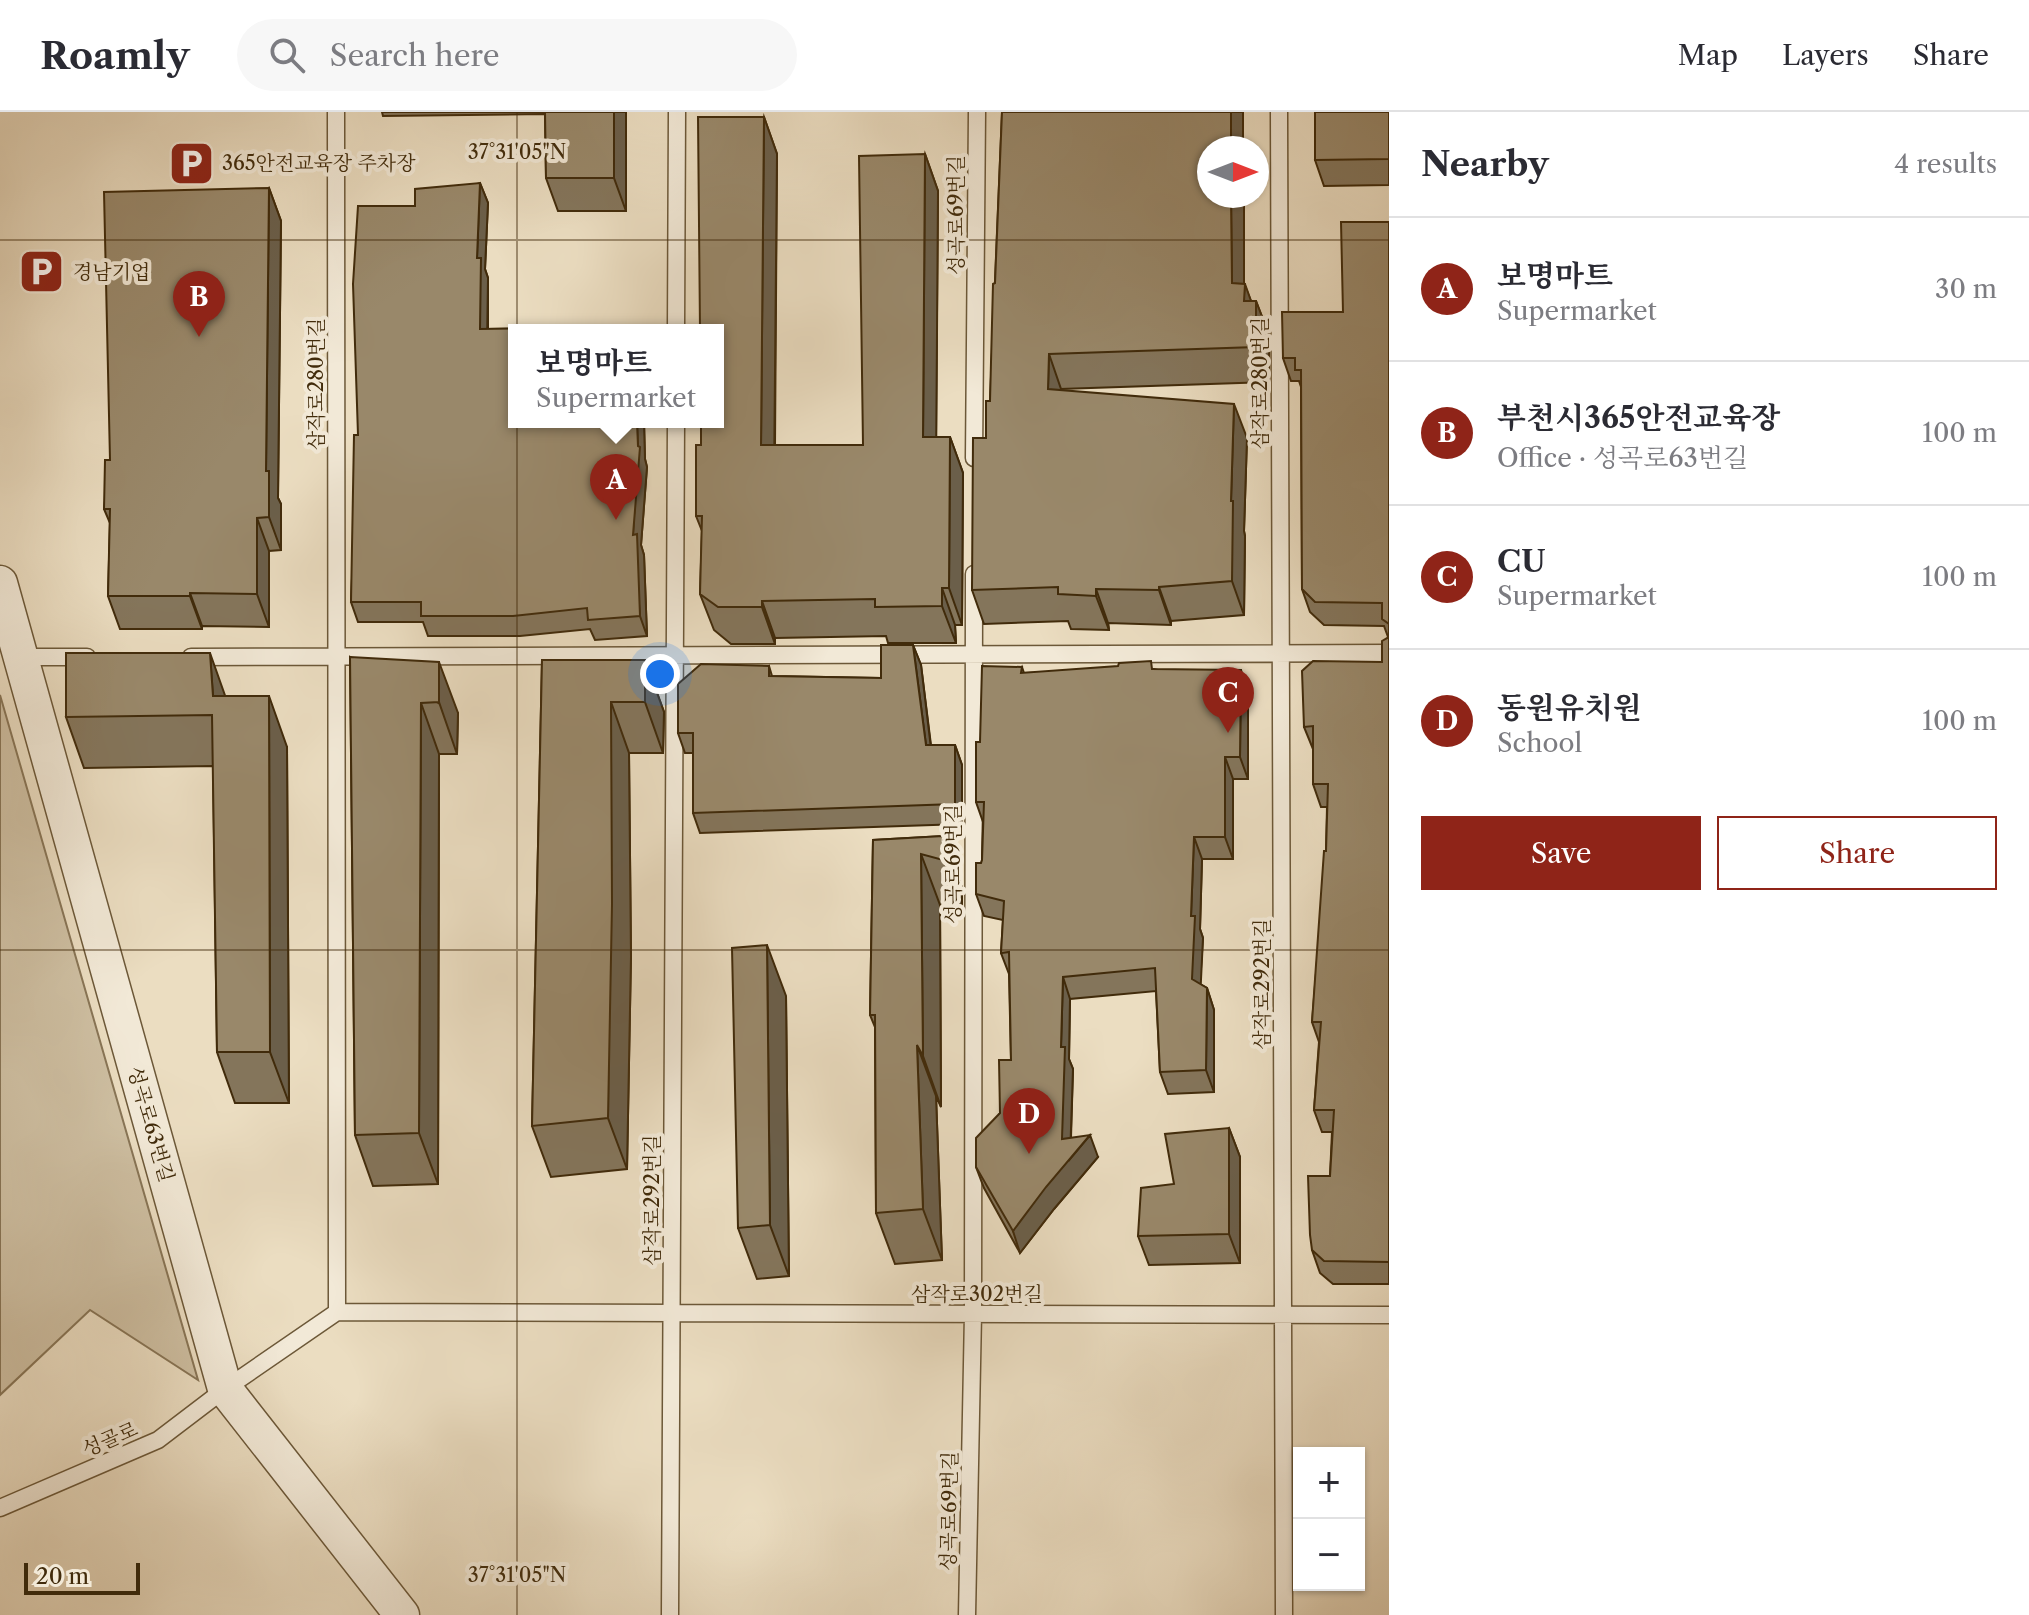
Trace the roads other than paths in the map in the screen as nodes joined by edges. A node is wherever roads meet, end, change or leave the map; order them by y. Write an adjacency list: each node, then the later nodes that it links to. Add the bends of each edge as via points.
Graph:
1 (336, 112): 17 (lane, 삼작로280번길)
2 (677, 112): 5 (lane)
3 (977, 112): 7 (lane, 성곡로69번길)
4 (1279, 112): 11 (lane, 삼작로280번길)
5 (676, 324)
6 (676, 428): 13 (lane)
7 (974, 479)
8 (974, 559): 12 (lane, 성곡로69번길)
9 (0, 583): 14 (street, 성곡로63번길)
10 (1389, 653): 11 (lane)
11 (1281, 654): 12 (lane); 21 (lane, 삼작로292번길)
12 (973, 655): 13 (lane); 20 (lane, 성곡로69번길)
13 (674, 656): 17 (lane); 19 (lane, 삼작로292번길)
14 (21, 657): 15 (lane); 23 (street, 성곡로63번길)
15 (100, 657)
16 (178, 657): 17 (lane)
17 (336, 657): 18 (lane)
18 (337, 1312): 19 (lane, 삼작로302번길); 23 (lane)
19 (671, 1313): 20 (lane, 삼작로302번길); 26 (lane)
20 (973, 1314): 21 (lane, 삼작로302번길); 27 (lane, 성곡로69번길)
21 (1283, 1315): 22 (lane, 삼작로302번길); 28 (lane)
22 (1389, 1315)
23 (225, 1389): 24 (lane, 성골로, via 158,1440); 25 (street, 성곡로63번길)
24 (0, 1508)
25 (402, 1615)
26 (670, 1615)
27 (967, 1615)
28 (1284, 1615)

